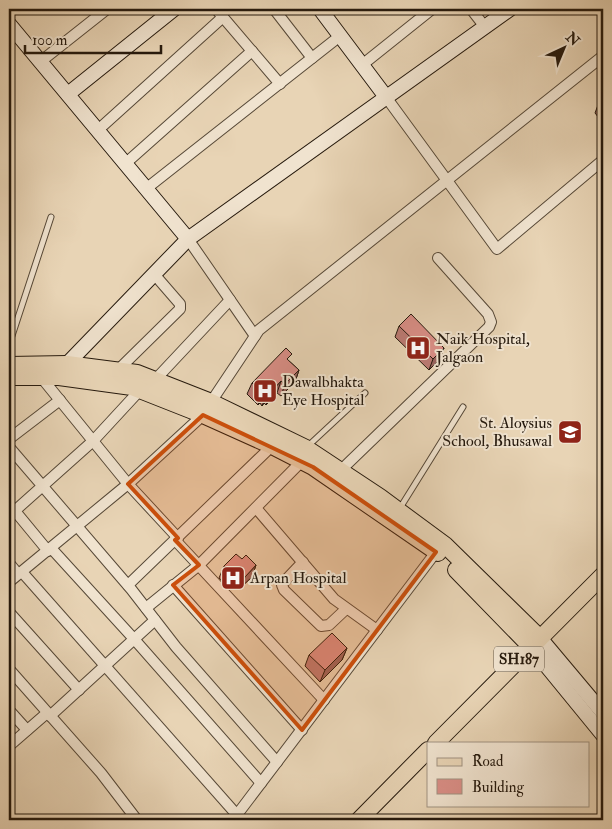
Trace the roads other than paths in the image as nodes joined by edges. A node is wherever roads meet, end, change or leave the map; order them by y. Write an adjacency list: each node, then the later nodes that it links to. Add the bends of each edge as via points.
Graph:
1 (107, 9): 15 (street)
2 (174, 9): 18 (street)
3 (274, 9): 14 (street)
4 (320, 9): 11 (street)
5 (432, 9): 16 (street)
6 (471, 9): 10 (street)
7 (510, 9): 10 (street)
8 (219, 13): 12 (street); 20 (street)
9 (9, 24): 15 (street)
10 (485, 27): 19 (street)
11 (340, 36): 14 (street); 16 (street)
12 (252, 51): 17 (street); 22 (street)
13 (603, 56): 23 (street)
14 (312, 58): 17 (street)
15 (40, 62): 18 (street)
16 (362, 65): 19 (street)
17 (280, 84): 24 (street)
18 (68, 94): 20 (street)
19 (386, 97): 23 (street); 26 (street)
20 (98, 130): 22 (street)
21 (603, 160): 23 (street, via 497,249)
22 (126, 163): 24 (street)
23 (447, 180): 30 (street)
24 (146, 188): 26 (street)
25 (51, 217): 31 (lane)
26 (188, 238): 28 (street); 29 (street)
27 (438, 258): 48 (street, via 488,314 489,327)
28 (154, 274): 32 (street); 34 (street, via 180,304 180,309)
29 (230, 300): 30 (street); 37 (street)
30 (255, 336): 42 (street)
31 (9, 345)
32 (67, 364): 33 (main road); 34 (main road)
33 (9, 365)
34 (117, 371): 37 (main road, via 137,373)
35 (9, 377): 36 (main road)
36 (41, 378): 38 (main road, via 59,377 132,386); 40 (street)
37 (155, 380): 42 (main road)
38 (141, 390): 42 (main road); 44 (street)
39 (365, 393): 47 (lane)
40 (60, 400): 43 (street); 44 (street)
41 (463, 407): 52 (lane)
42 (207, 408): 45 (main road); 47 (main road); 49 (street)
43 (9, 439)
44 (93, 441): 49 (street); 50 (street)
45 (272, 446): 47 (main road); 55 (street)
46 (9, 447): 50 (street)
47 (304, 455): 48 (main road); 51 (street); 57 (main road)
48 (340, 471): 52 (main road)
49 (128, 484): 54 (street); 55 (street)
50 (42, 487): 53 (street); 54 (street)
51 (256, 508): 58 (street); 60 (street)
52 (398, 510): 73 (main road, via 445,545)
53 (12, 514): 56 (street)
54 (77, 528): 56 (street); 64 (street)
55 (177, 539): 60 (street); 64 (street)
56 (50, 549): 61 (street); 72 (street)
57 (436, 552): 71 (street); 73 (main road)
58 (303, 562): 68 (street); 68 (street, via 283,583 284,590 321,626 329,625)
59 (9, 563): 61 (street)
60 (199, 565): 65 (street); 77 (street)
61 (20, 573): 63 (street); 74 (street)
62 (603, 575): 73 (main road, SH187)
63 (9, 582)
64 (128, 585): 67 (street)
65 (174, 585): 67 (street); 83 (street)
66 (603, 588): 73 (main road, SH187)
67 (146, 608): 70 (street)
68 (346, 609): 71 (street)
69 (9, 612): 76 (street)
70 (155, 620): 72 (street); 89 (street)
71 (377, 630): 77 (street)
72 (134, 639): 74 (street); 90 (street)
73 (538, 646): 78 (main road, SH187); 80 (street); 84 (street)
74 (105, 665): 76 (street); 92 (street)
75 (9, 669): 81 (street)
76 (79, 690): 81 (street)
77 (324, 700): 83 (street)
78 (484, 700): 85 (main road, SH187); 86 (main road, SH187)
79 (9, 710): 82 (street)
80 (603, 713)
81 (49, 714): 82 (street); 93 (street)
82 (27, 730): 87 (street)
83 (302, 730): 89 (street)
84 (603, 735)
85 (441, 742)
86 (449, 742)
87 (9, 746)
88 (427, 756): 91 (main road, SH187)
89 (278, 762): 90 (street)
90 (261, 783): 92 (street)
91 (383, 803): 94 (main road, SH187); 95 (main road, SH187)
92 (235, 817)
93 (137, 820)
94 (359, 820)
95 (372, 820)

